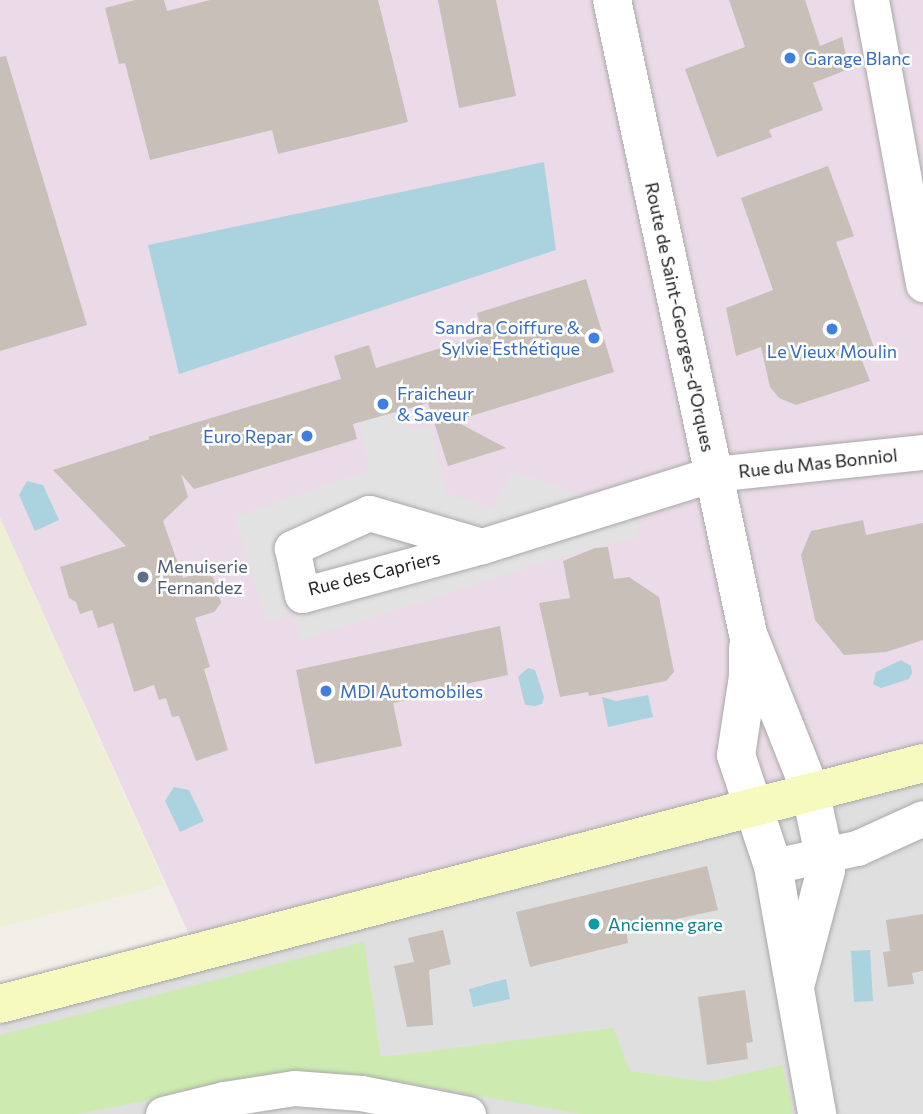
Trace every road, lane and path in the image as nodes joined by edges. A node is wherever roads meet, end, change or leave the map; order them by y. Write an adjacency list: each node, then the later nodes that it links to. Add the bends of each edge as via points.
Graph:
1 (612, 0): 5 (street, Route de Saint-Georges-d'Orques)
2 (871, 0): 3 (street)
3 (923, 284)
4 (923, 452): 5 (street, Rue du Mas Bonniol)
5 (713, 474): 6 (street); 7 (street, Route de Saint-Georges-d'Orques)
6 (482, 545)
7 (748, 634): 9 (street, Route de Saint-Georges-d'Orques); 10 (street, Route de Saint-Georges-d'Orques, via 748,676 736,755)
8 (923, 763): 9 (main road)
9 (810, 790): 10 (main road); 12 (street, Route de Saint-Georges-d'Orques)
10 (753, 806): 13 (street, Route de Saint-Georges-d'Orques); 15 (main road)
11 (923, 818): 12 (street, via 857,848)
12 (824, 855): 13 (street); 14 (street, Route de Saint-Georges-d'Orques, via 826,870)
13 (774, 866): 14 (street, Route de Saint-Georges-d'Orques)
14 (796, 983): 18 (street, Route de Saint-Georges-d'Orques)
15 (0, 1004)
16 (163, 1114): 17 (street, via 294,1088 361,1093)
17 (468, 1114)
18 (817, 1114)

